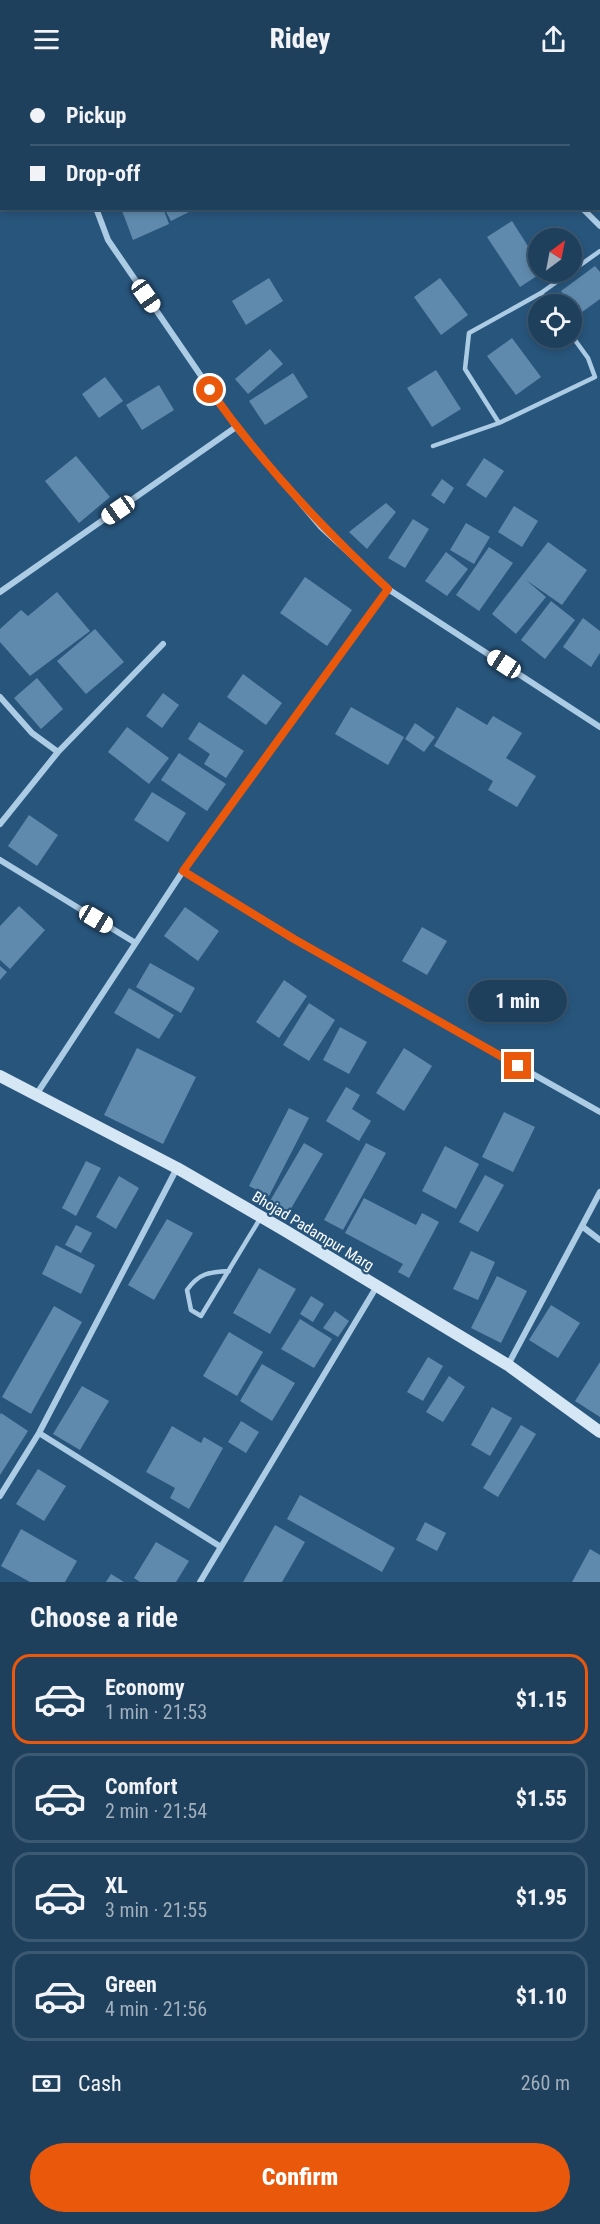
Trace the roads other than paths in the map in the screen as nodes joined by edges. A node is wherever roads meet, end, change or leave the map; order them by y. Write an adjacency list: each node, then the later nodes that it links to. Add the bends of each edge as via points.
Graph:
1 (97, 210): 10 (street, via 108,240)
2 (584, 210): 4 (street)
3 (600, 214): 4 (lane)
4 (593, 220): 5 (street)
5 (600, 226)
6 (600, 251): 7 (lane)
7 (541, 293): 9 (lane, via 470,333 465,369)
8 (581, 348): 9 (lane, via 595,377)
9 (499, 423): 11 (lane)
10 (236, 428): 12 (street, via 321,526); 13 (street)
11 (433, 446)
12 (388, 589): 16 (street); 20 (street)
13 (0, 592)
14 (163, 644): 17 (street)
15 (0, 697): 17 (street, via 32,734)
16 (600, 727)
17 (58, 752): 18 (street)
18 (0, 824)
19 (0, 860): 21 (street)
20 (183, 871): 21 (street); 24 (street, via 294,939)
21 (134, 942): 23 (street)
22 (0, 1076): 23 (street, Bhojad Padampur Marg)
23 (35, 1095): 25 (street, Bhojad Padampur Marg)
24 (600, 1112)
25 (177, 1168): 27 (street, Bhojad Padampur Marg); 34 (street)
26 (600, 1192): 28 (street)
27 (261, 1217): 30 (lane); 31 (street, Bhojad Padampur Marg)
28 (583, 1227): 29 (street); 32 (street)
29 (600, 1240)
30 (228, 1271): 30 (lane, via 201,1316 190,1310 187,1290 195,1279 207,1272)
31 (377, 1286): 32 (street, Bhojad Padampur Marg); 36 (street)
32 (508, 1365): 33 (street, Bhojad Padampur Marg)
33 (600, 1432)
34 (39, 1433): 35 (street); 36 (street)
35 (0, 1494)
36 (221, 1547): 37 (street)
37 (200, 1582)

